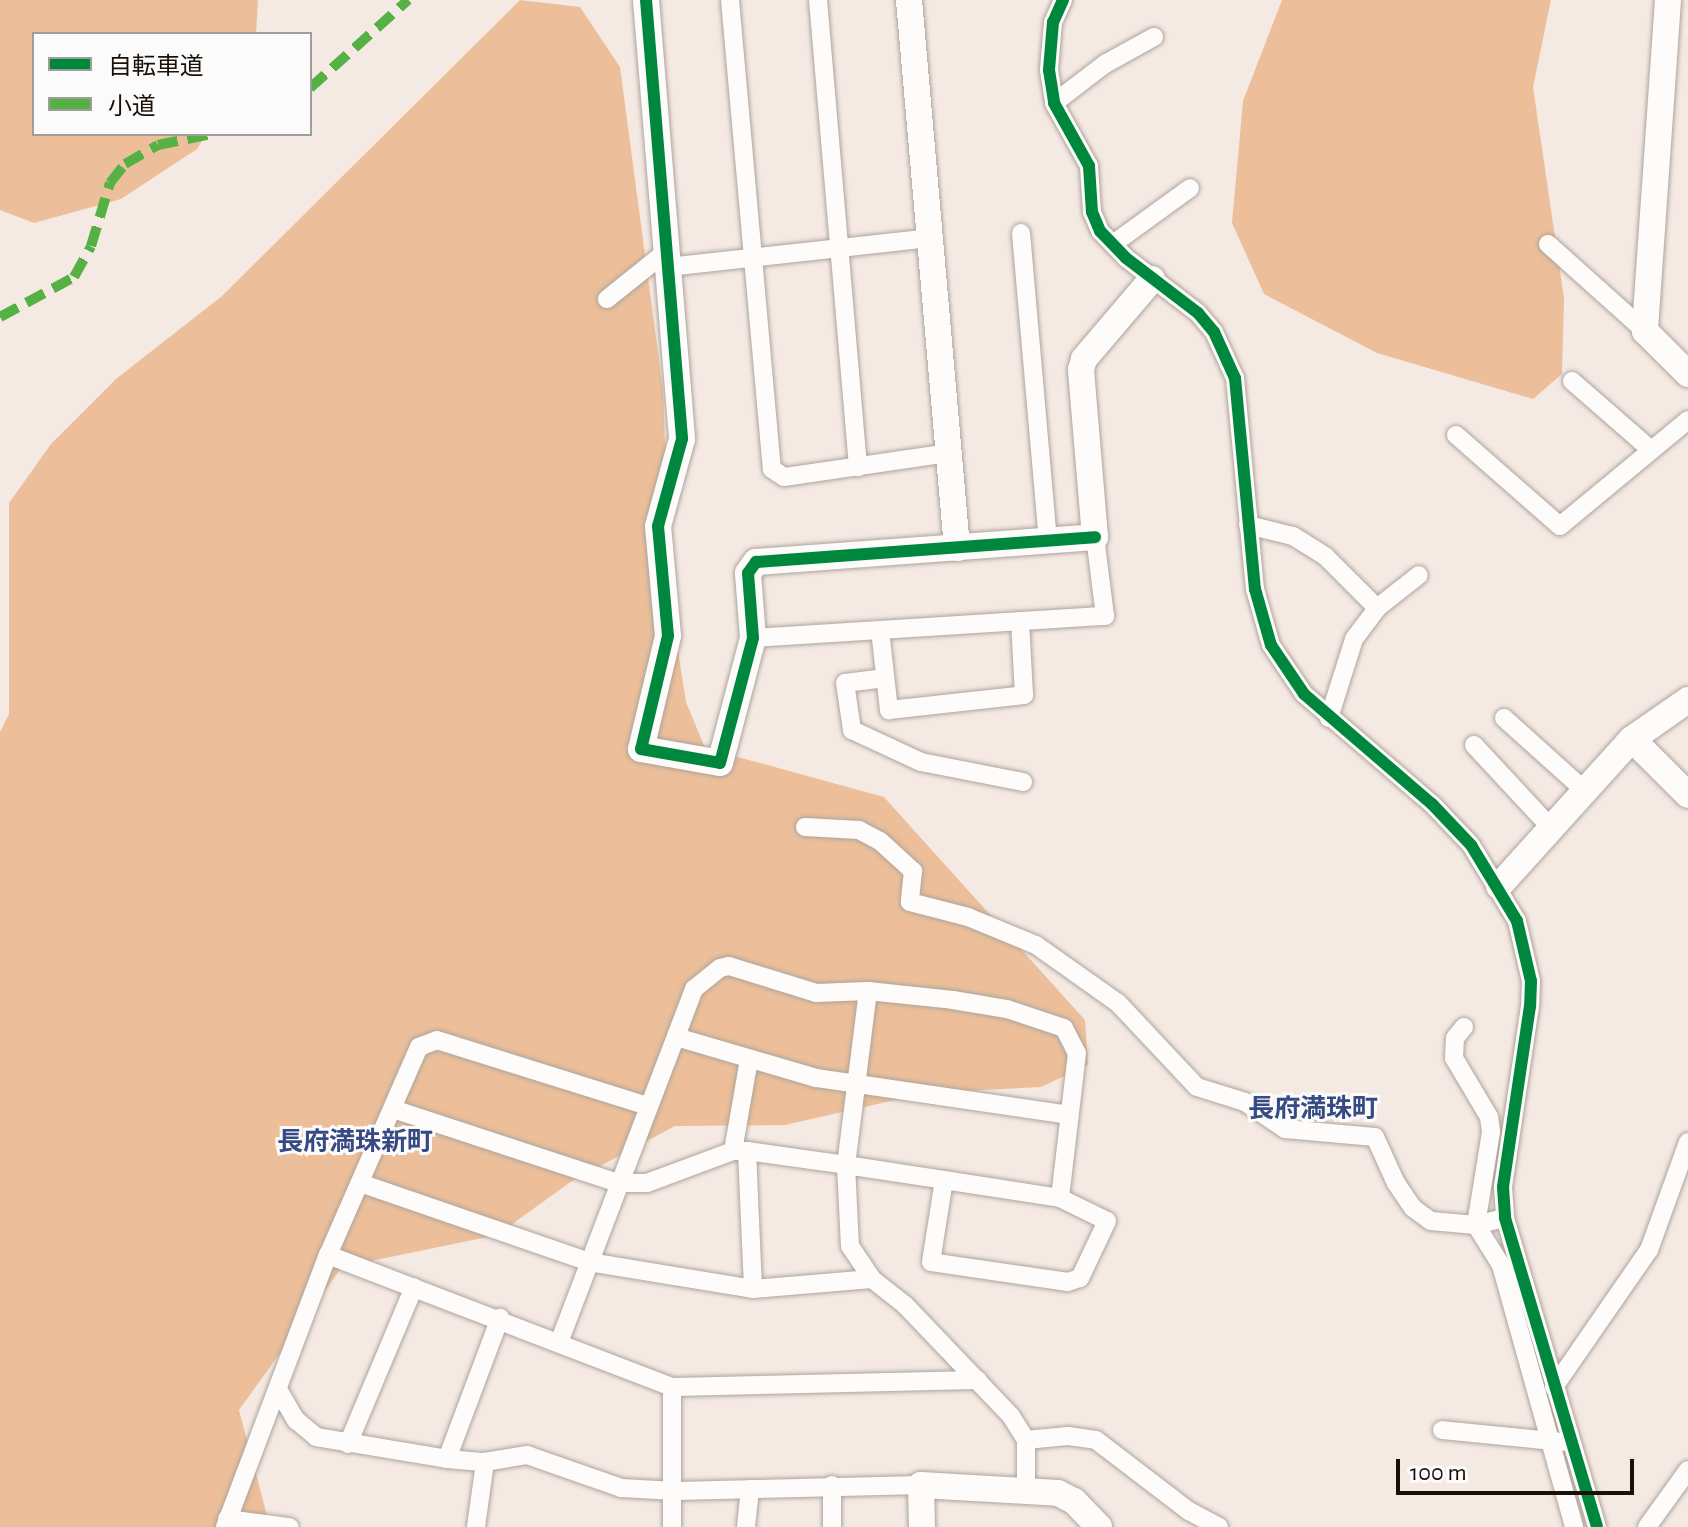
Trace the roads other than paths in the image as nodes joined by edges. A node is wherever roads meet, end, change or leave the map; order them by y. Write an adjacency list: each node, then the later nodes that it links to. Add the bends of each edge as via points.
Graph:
1 (646, 0): 16 (street)
2 (730, 0): 15 (street)
3 (818, 0): 14 (street)
4 (909, 0): 11 (street)
5 (1063, 0): 8 (street, via 1053,22 1049,70)
6 (1674, 7): 19 (street)
7 (1154, 37): 8 (street, via 1105,64)
8 (1054, 103): 12 (street, via 1089,166 1092,212)
9 (1190, 188): 12 (street)
10 (1021, 233): 29 (street)
11 (929, 238): 14 (street); 25 (street)
12 (1113, 244): 17 (street)
13 (1548, 244): 19 (street)
14 (839, 248): 15 (street); 26 (street)
15 (754, 256): 16 (street); 26 (street, via 772,469 784,477)
16 (667, 259): 18 (street); 35 (street, via 682,439 658,526 668,636 641,749 720,763)
17 (1152, 279): 27 (street, via 1198,313 1214,332 1235,378); 28 (street, via 1084,359 1081,370)
18 (607, 299)
19 (1645, 331): 20 (street)
20 (1688, 374)
21 (1572, 381): 24 (street)
22 (1688, 420): 24 (street)
23 (1456, 435): 24 (street, via 1560,526)
24 (1650, 449)
25 (949, 453): 26 (street); 30 (street)
26 (858, 467)
27 (1248, 525): 32 (street, via 1293,536 1326,557); 38 (street, via 1255,589 1271,645 1304,694)
28 (1095, 537): 29 (street); 33 (street, via 1105,616)
29 (1048, 540): 30 (street)
30 (957, 548): 35 (street, via 756,562 748,573)
31 (1419, 575): 32 (street)
32 (1377, 608): 38 (street, via 1354,639)
33 (1020, 621): 34 (street); 36 (street, via 1024,695 889,710)
34 (880, 630): 35 (street); 36 (street)
35 (753, 638)
36 (885, 678): 42 (street, via 845,683 852,730 921,762)
37 (1688, 700): 40 (street)
38 (1329, 718): 47 (street, via 1432,804 1471,845)
39 (1504, 718): 43 (street)
40 (1632, 739): 43 (street); 44 (street)
41 (1474, 745): 46 (street)
42 (1023, 782)
43 (1585, 791): 46 (street)
44 (1688, 795)
45 (805, 827): 64 (street, via 859,830 880,841 913,871 910,902 968,917 1036,945 1118,1003 1197,1087 1245,1102 1285,1129 1375,1137 1413,1208 1431,1221)
46 (1551, 828): 47 (street)
47 (1499, 886): 63 (street, via 1517,921 1531,981 1503,1187)
48 (868, 991): 50 (street, via 816,993 729,966 720,968 694,989); 52 (street); 55 (street, via 1007,1009 1064,1028 1077,1053)
49 (1464, 1027): 64 (street, via 1455,1038 1454,1058 1489,1117 1491,1132)
50 (676, 1037): 51 (street); 53 (street)
51 (749, 1059): 52 (street); 57 (street)
52 (858, 1083): 55 (street); 58 (street)
53 (647, 1106): 54 (street, via 437,1040 419,1047); 61 (street)
54 (393, 1109): 60 (street); 61 (street)
55 (1069, 1115): 62 (street)
56 (1688, 1142): 74 (street, via 1649,1250)
57 (740, 1151): 58 (street); 61 (street, via 647,1183); 69 (street)
58 (846, 1165): 59 (street); 67 (street, via 850,1246)
59 (944, 1180): 62 (street); 62 (street, via 931,1262 1068,1282 1080,1278 1107,1221)
60 (360, 1183): 65 (street); 66 (street)
61 (618, 1183): 66 (street)
62 (1060, 1198)
63 (1505, 1218): 64 (street); 74 (street)
64 (1476, 1225): 79 (street, via 1501,1265)
65 (328, 1255): 68 (street); 75 (street)
66 (589, 1262): 69 (street); 71 (street)
67 (872, 1279): 69 (street); 72 (street)
68 (414, 1287): 70 (street); 80 (street)
69 (753, 1289)
70 (500, 1318): 71 (street); 81 (street)
71 (560, 1340): 73 (street)
72 (978, 1380): 73 (street); 77 (street)
73 (672, 1387): 88 (street)
74 (1554, 1387): 78 (street)
75 (279, 1391): 80 (street, via 296,1420 316,1437); 89 (street)
76 (1442, 1430): 79 (street)
77 (1026, 1440): 87 (street); 97 (street, via 1096,1440 1189,1511)
78 (1573, 1441): 79 (street); 99 (street)
79 (1551, 1443): 98 (street)
80 (348, 1444): 81 (street)
81 (447, 1459): 82 (street)
82 (485, 1462): 88 (street, via 527,1455 597,1484); 91 (street)
83 (1688, 1470): 100 (street)
84 (832, 1485): 85 (street); 86 (street); 94 (street)
85 (921, 1485): 87 (street); 95 (street)
86 (750, 1489): 88 (street); 93 (street)
87 (1026, 1489): 96 (street, via 1074,1501)
88 (676, 1491): 92 (street)
89 (226, 1523): 90 (street)
90 (289, 1527)
91 (476, 1527)
92 (672, 1527)
93 (746, 1527)
94 (832, 1527)
95 (922, 1527)
96 (1099, 1527)
97 (1219, 1527)
98 (1574, 1527)
99 (1597, 1527)
100 (1647, 1527)

